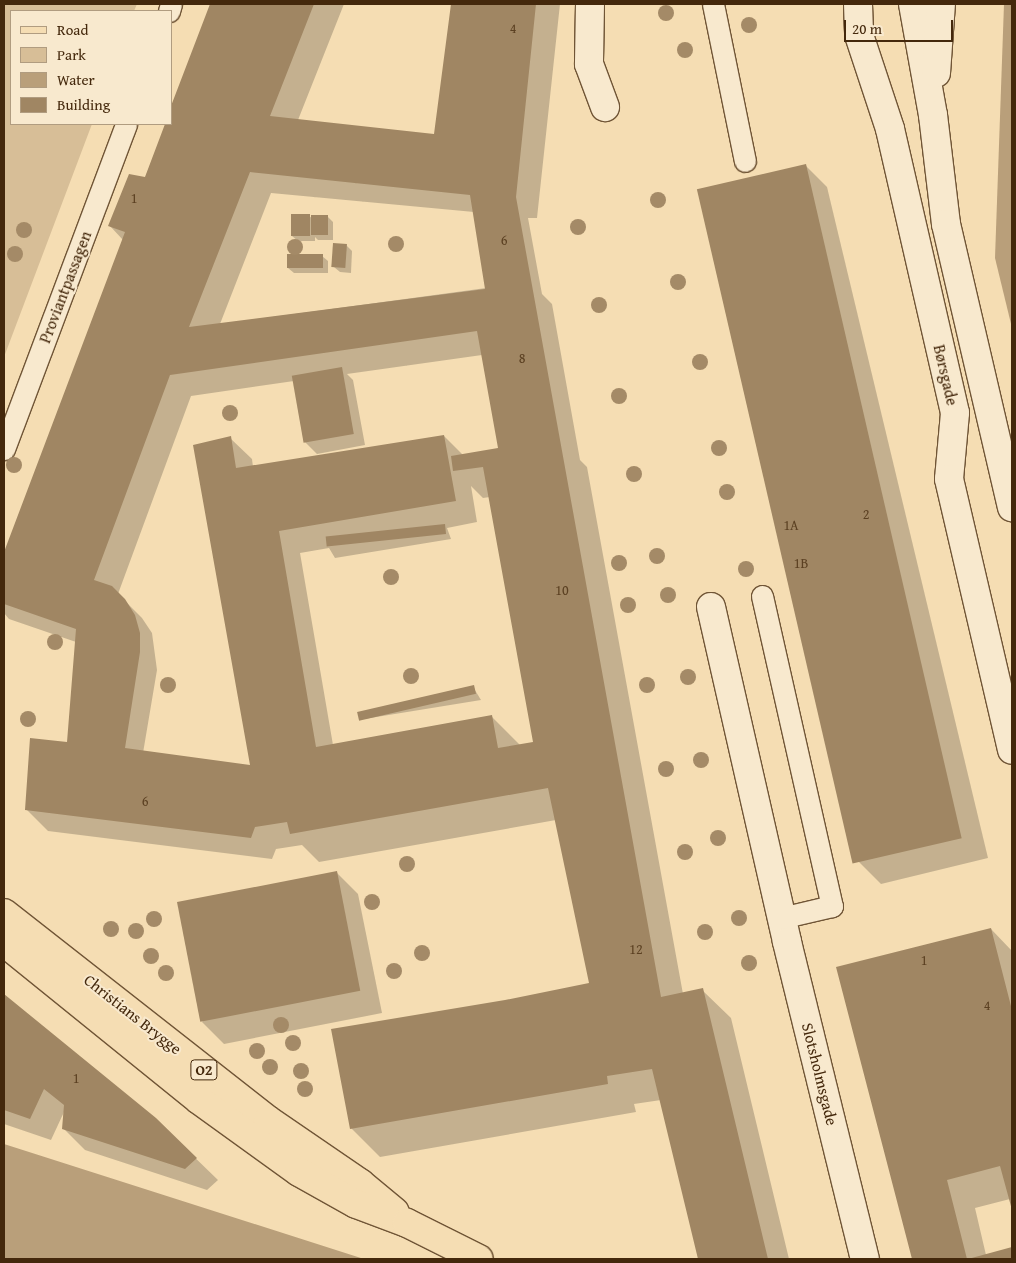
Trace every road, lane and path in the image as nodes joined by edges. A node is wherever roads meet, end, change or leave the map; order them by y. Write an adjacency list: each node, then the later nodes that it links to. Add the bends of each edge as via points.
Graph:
1 (590, 4): 7 (street)
2 (609, 4): 7 (street)
3 (714, 4): 11 (lane)
4 (858, 4): 16 (street, Børsgade, via 860,35 890,129 955,414 950,480)
5 (913, 4): 9 (street)
6 (940, 4): 9 (street)
7 (589, 64): 8 (street)
8 (605, 107)
9 (933, 115): 13 (street, via 946,224)
10 (126, 125): 12 (lane, Proviantpassagen)
11 (745, 161)
12 (4, 449)
13 (1012, 508)
14 (762, 596): 19 (lane, via 832,906)
15 (711, 607): 19 (street, Slotsholmsgade)
16 (1004, 665): 17 (street, Børsgade)
17 (1012, 750)
18 (4, 913): 21 (main road, Christians Brygge / O2, via 268,1120 360,1183)
19 (781, 918): 23 (street, Slotsholmsgade)
20 (4, 942): 21 (main road, Christians Brygge / O2, via 199,1100 263,1147 337,1195)
21 (407, 1223): 22 (main road, Christians Brygge / O2)
22 (479, 1259)
23 (865, 1259)

